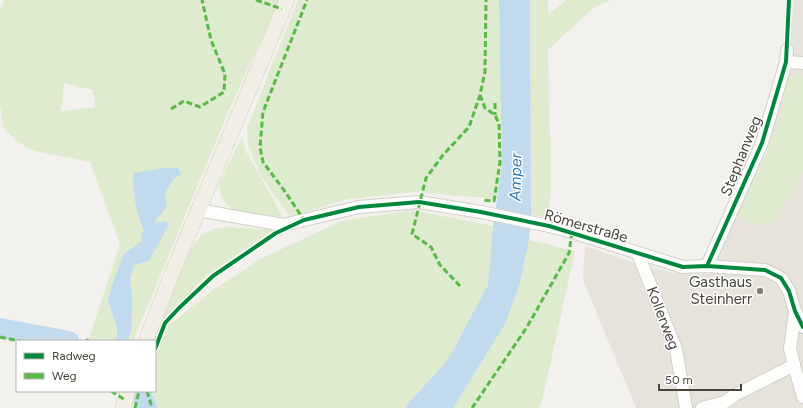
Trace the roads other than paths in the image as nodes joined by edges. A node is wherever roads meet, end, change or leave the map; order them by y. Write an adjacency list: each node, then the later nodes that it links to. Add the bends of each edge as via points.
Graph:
1 (287, 0): 3 (main road)
2 (803, 63): 5 (street, Stephanweg, via 786,56 762,143)
3 (198, 210): 4 (street, Römerstraße, via 283,225 360,207 419,202 549,226); 8 (main road)
4 (638, 254): 5 (street, Römerstraße, via 682,267); 13 (street, Kollerweg, via 676,349)
5 (707, 266): 6 (street, Römerstraße, via 765,270 781,278 789,291)
6 (795, 311): 7 (street, Römerstraße); 9 (street, via 790,349)
7 (803, 328)
8 (146, 340)
9 (794, 365): 11 (street); 14 (street, via 725,402)
10 (128, 392): 12 (main road)
11 (803, 397)
12 (123, 408)
13 (686, 408)
14 (702, 408)

